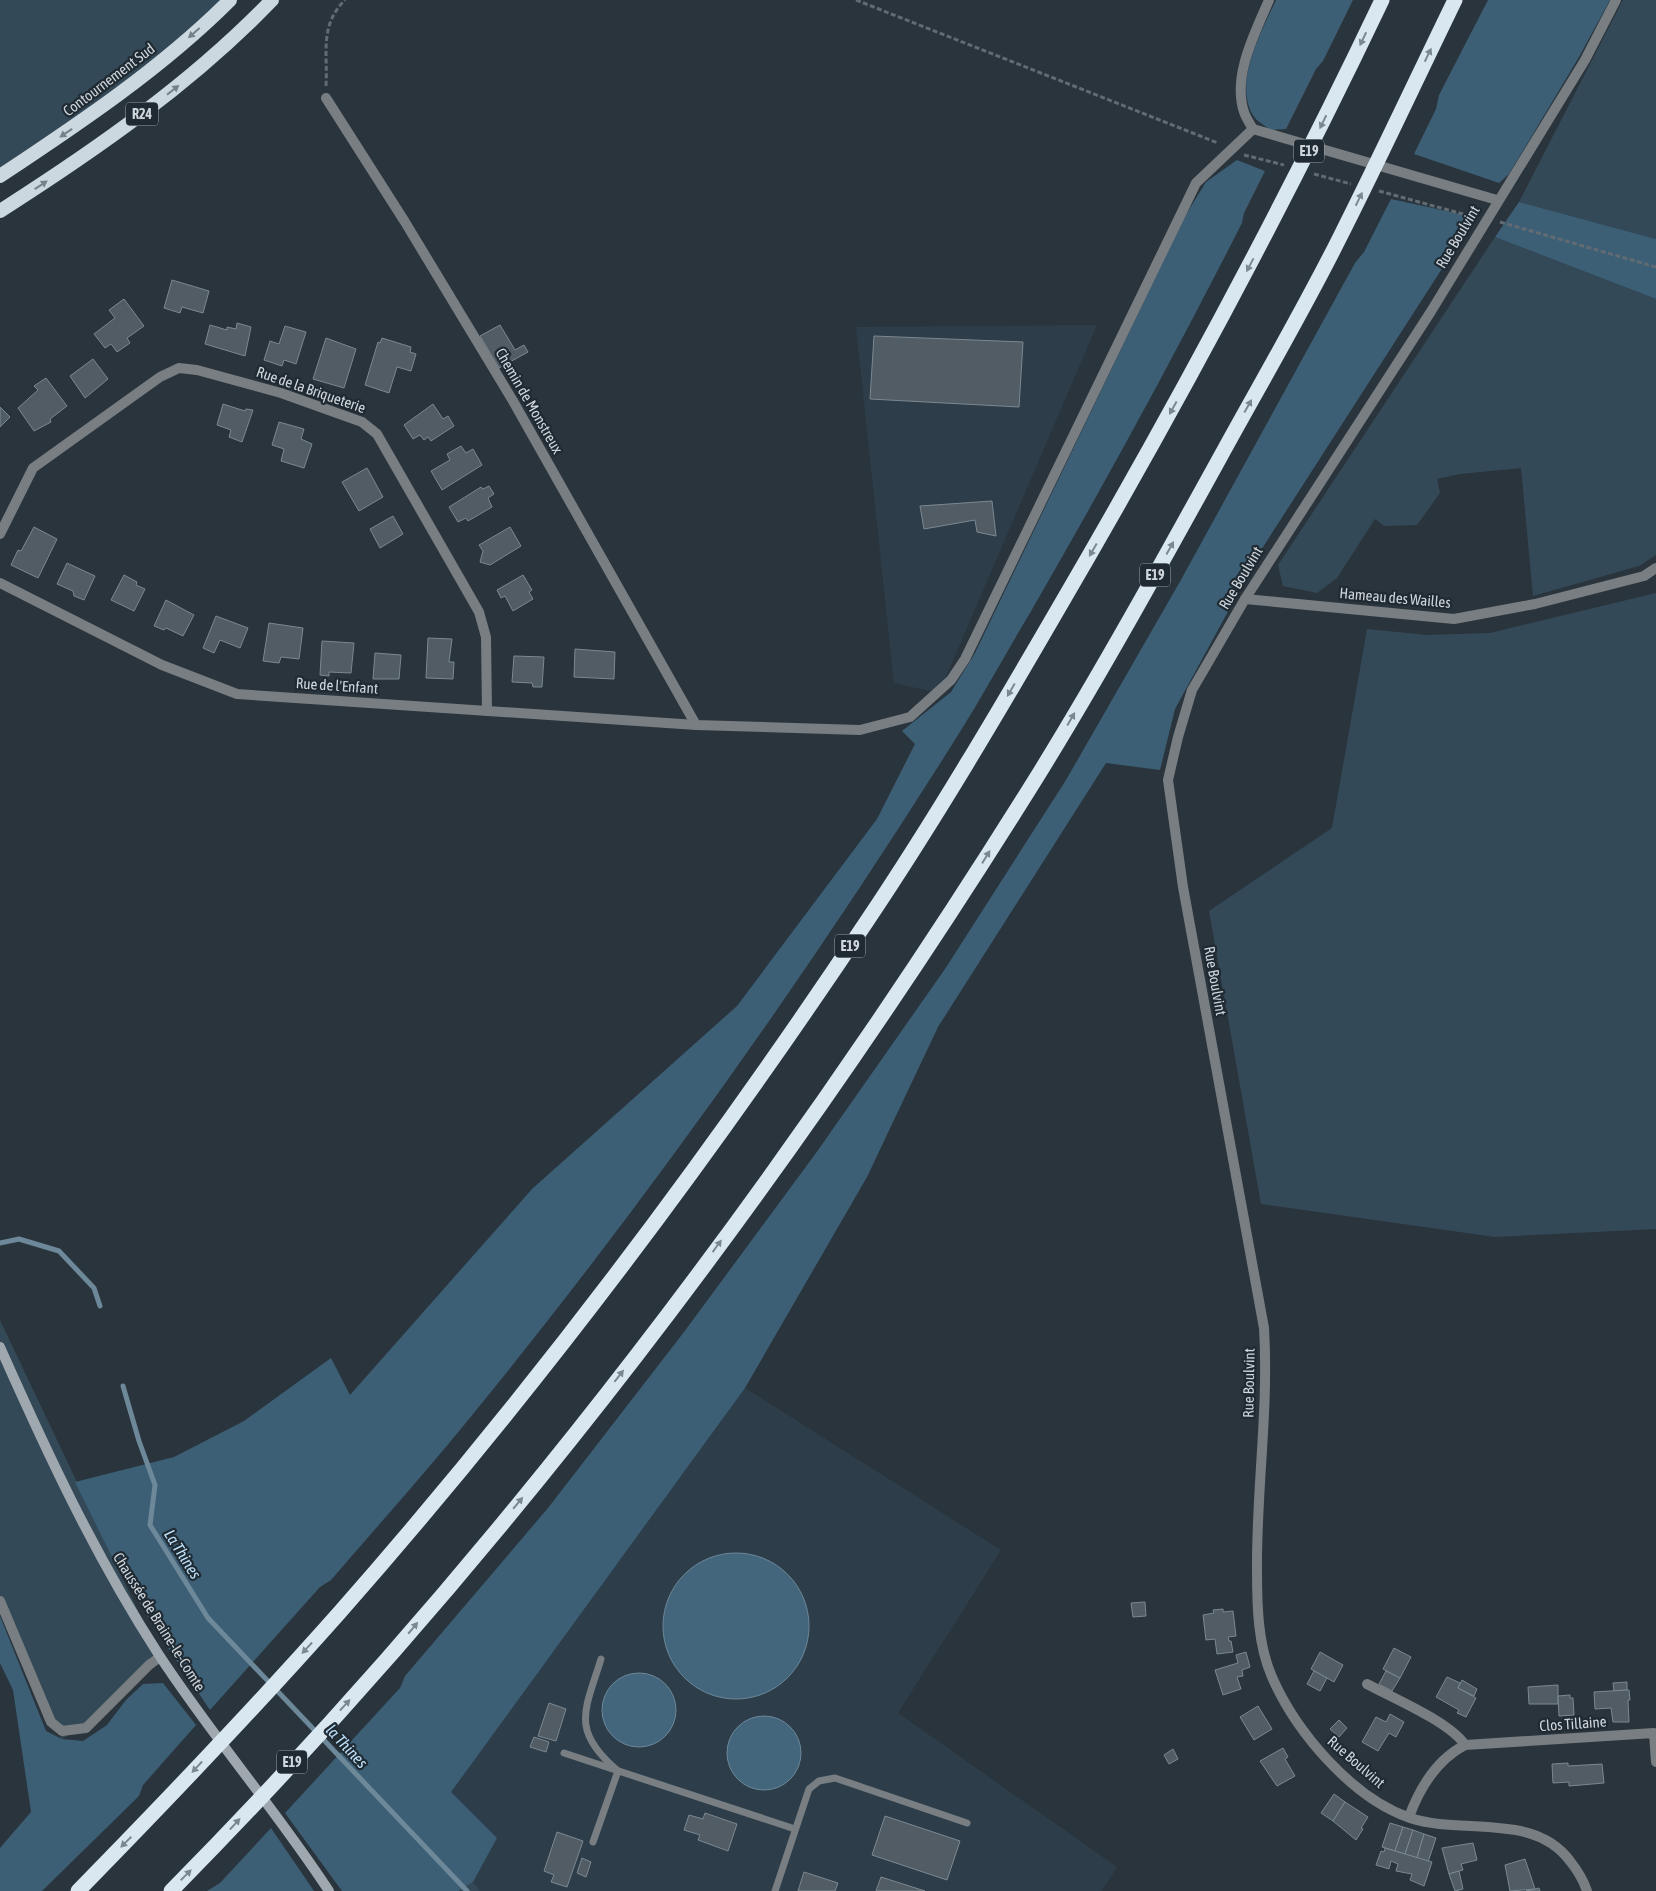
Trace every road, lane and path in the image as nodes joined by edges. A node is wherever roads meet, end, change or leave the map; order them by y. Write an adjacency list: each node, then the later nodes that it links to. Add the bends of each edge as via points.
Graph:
1 (230, 0): 14 (highway, Contournement Sud / R24, one-way to 14, via 126,89)
2 (272, 0): 18 (highway, R24, one-way to 2, via 71,166 143,113 236,38)
3 (344, 0): 9 (path, via 326,33)
4 (856, 0): 11 (path, via 1214,142)
5 (1269, 0): 10 (street, via 1245,62 1242,79 1244,112)
6 (1382, 0): 40 (highway, E19, one-way to 40, via 1204,354 1098,541 986,733 868,919 744,1100 613,1277 480,1446 340,1612)
7 (1455, 0): 41 (highway, E19, one-way to 7, via 382,1665 528,1492 666,1317 797,1138 924,953 1042,768 1145,593 1338,243)
8 (1616, 0): 17 (street, Rue Boulvint, via 1585,60)
9 (326, 98): 26 (street, Chemin de Monstreux, via 513,401)
10 (1253, 130): 11 (street, Rue de l'Enfant); 17 (street)
11 (1234, 147): 12 (path, via 1243,154); 26 (street, Rue de l'Enfant, via 1196,182 965,659 951,680 910,717 860,730)
12 (1291, 168)
13 (1310, 173): 15 (path)
14 (0, 176)
15 (1359, 186)
16 (1378, 191): 19 (path)
17 (1497, 200): 19 (street, Rue Boulvint)
18 (0, 211)
19 (1486, 219): 20 (path); 24 (street, Rue Boulvint, via 1430,313)
20 (1656, 267)
21 (0, 534): 25 (street, Rue de la Briqueterie, via 34,468 160,377 179,368 198,370 281,393 362,422 377,434 480,612 486,637)
22 (1656, 568): 24 (street, Hameau des Wailles, via 1644,576 1535,604 1454,619)
23 (0, 583): 25 (street, Rue de l'Enfant, via 162,665 237,694)
24 (1245, 598): 36 (street, Rue Boulvint, via 1192,690 1168,780 1183,887 1264,1328 1266,1370 1256,1543 1260,1634 1271,1676 1291,1715 1319,1753 1377,1801)
25 (487, 711): 26 (street, Rue de l'Enfant)
26 (696, 725)
27 (0, 1347): 29 (main road, Chaussée de Braine-le-Comte, via 74,1508 116,1586)
28 (0, 1602): 29 (street, via 50,1722 62,1731 86,1728)
29 (160, 1656): 42 (main road, Chaussée de Braine-le-Comte, via 294,1837)
30 (602, 1659): 35 (lane, via 584,1714 588,1733 600,1755)
31 (1367, 1684): 32 (street, via 1447,1728)
32 (1465, 1745): 34 (street, Clos Tillaine, via 1654,1734); 36 (street, via 1433,1769)
33 (564, 1753): 35 (lane)
34 (1656, 1762)
35 (618, 1771): 38 (lane); 39 (lane)
36 (1409, 1817): 44 (street, Rue Boulvint, via 1434,1824 1540,1835 1566,1855 1583,1879)
37 (967, 1824): 38 (lane, via 835,1778 819,1781 809,1789)
38 (795, 1829): 43 (lane)
39 (593, 1842)
40 (78, 1891)
41 (171, 1891)
42 (329, 1891)
43 (775, 1891)
44 (1586, 1891)

